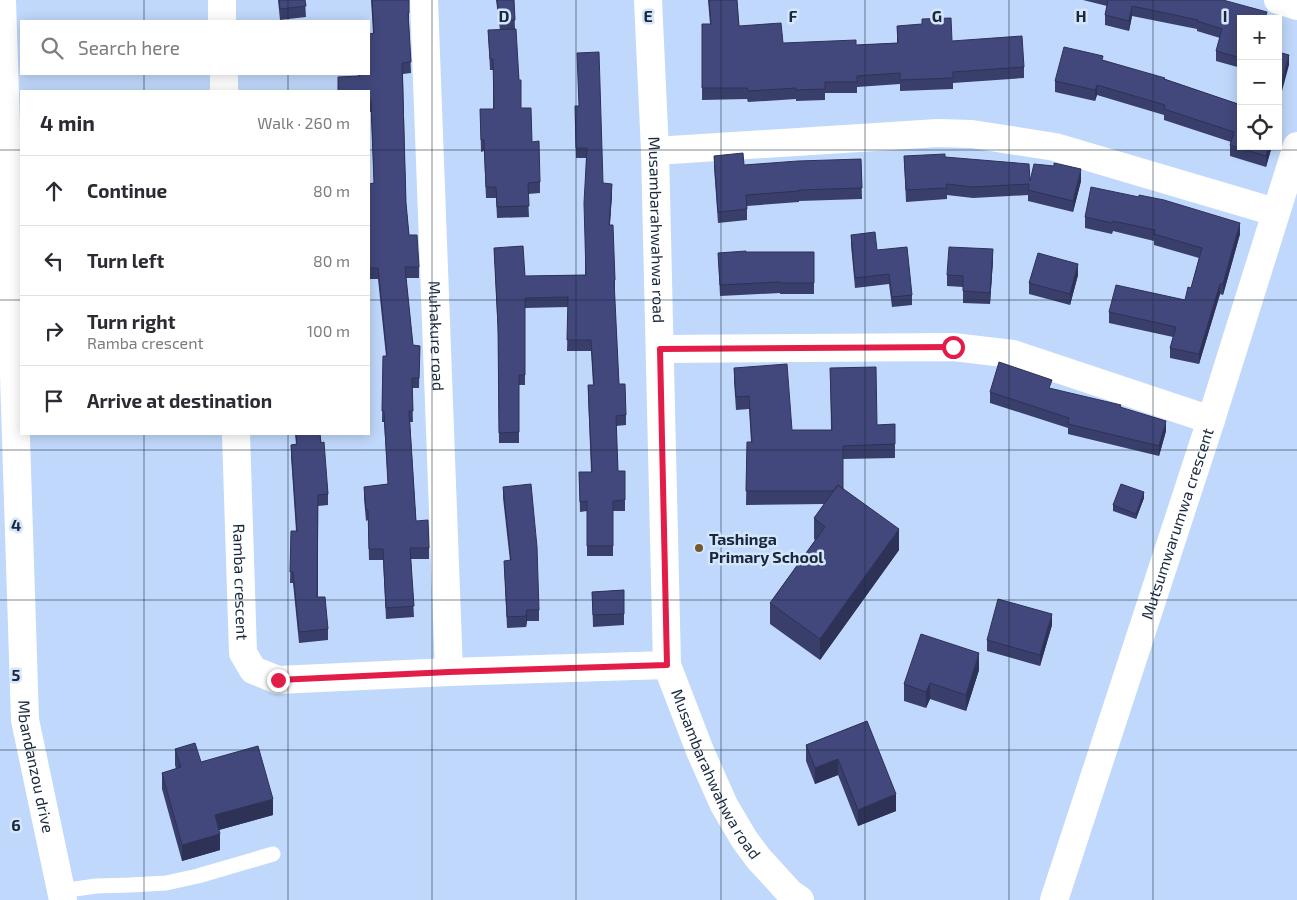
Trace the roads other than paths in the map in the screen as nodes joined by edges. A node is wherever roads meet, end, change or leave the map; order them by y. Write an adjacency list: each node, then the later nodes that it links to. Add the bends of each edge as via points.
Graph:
1 (2, 0): 19 (street, Mbandanzou drive, via 25,720)
2 (222, 0): 7 (street)
3 (424, 0): 17 (street, Muhakure road)
4 (648, 0): 11 (street, Musambarahwahwa road)
5 (1278, 0): 6 (street)
6 (1297, 6)
7 (222, 20)
8 (224, 75): 9 (street)
9 (224, 90)
10 (1297, 146): 12 (street, Mutsumwarumwa crescent)
11 (655, 151): 12 (street, via 972,134 1055,147); 13 (street, Musambarahwahwa road)
12 (1276, 212): 14 (street, Mutsumwarumwa crescent)
13 (660, 349): 14 (street, via 953,347 1013,354); 16 (street, Musambarahwahwa road)
14 (1211, 420): 21 (street, Mutsumwarumwa crescent)
15 (236, 435): 17 (street, Ramba crescent, via 243,653 253,670 278,680)
16 (667, 665): 17 (street, Ramba crescent); 20 (street, Musambarahwahwa road, via 724,805 758,858)
17 (449, 672)
18 (273, 854): 19 (lane, via 166,883 96,886)
19 (62, 895)
20 (800, 900)
21 (1054, 900)

